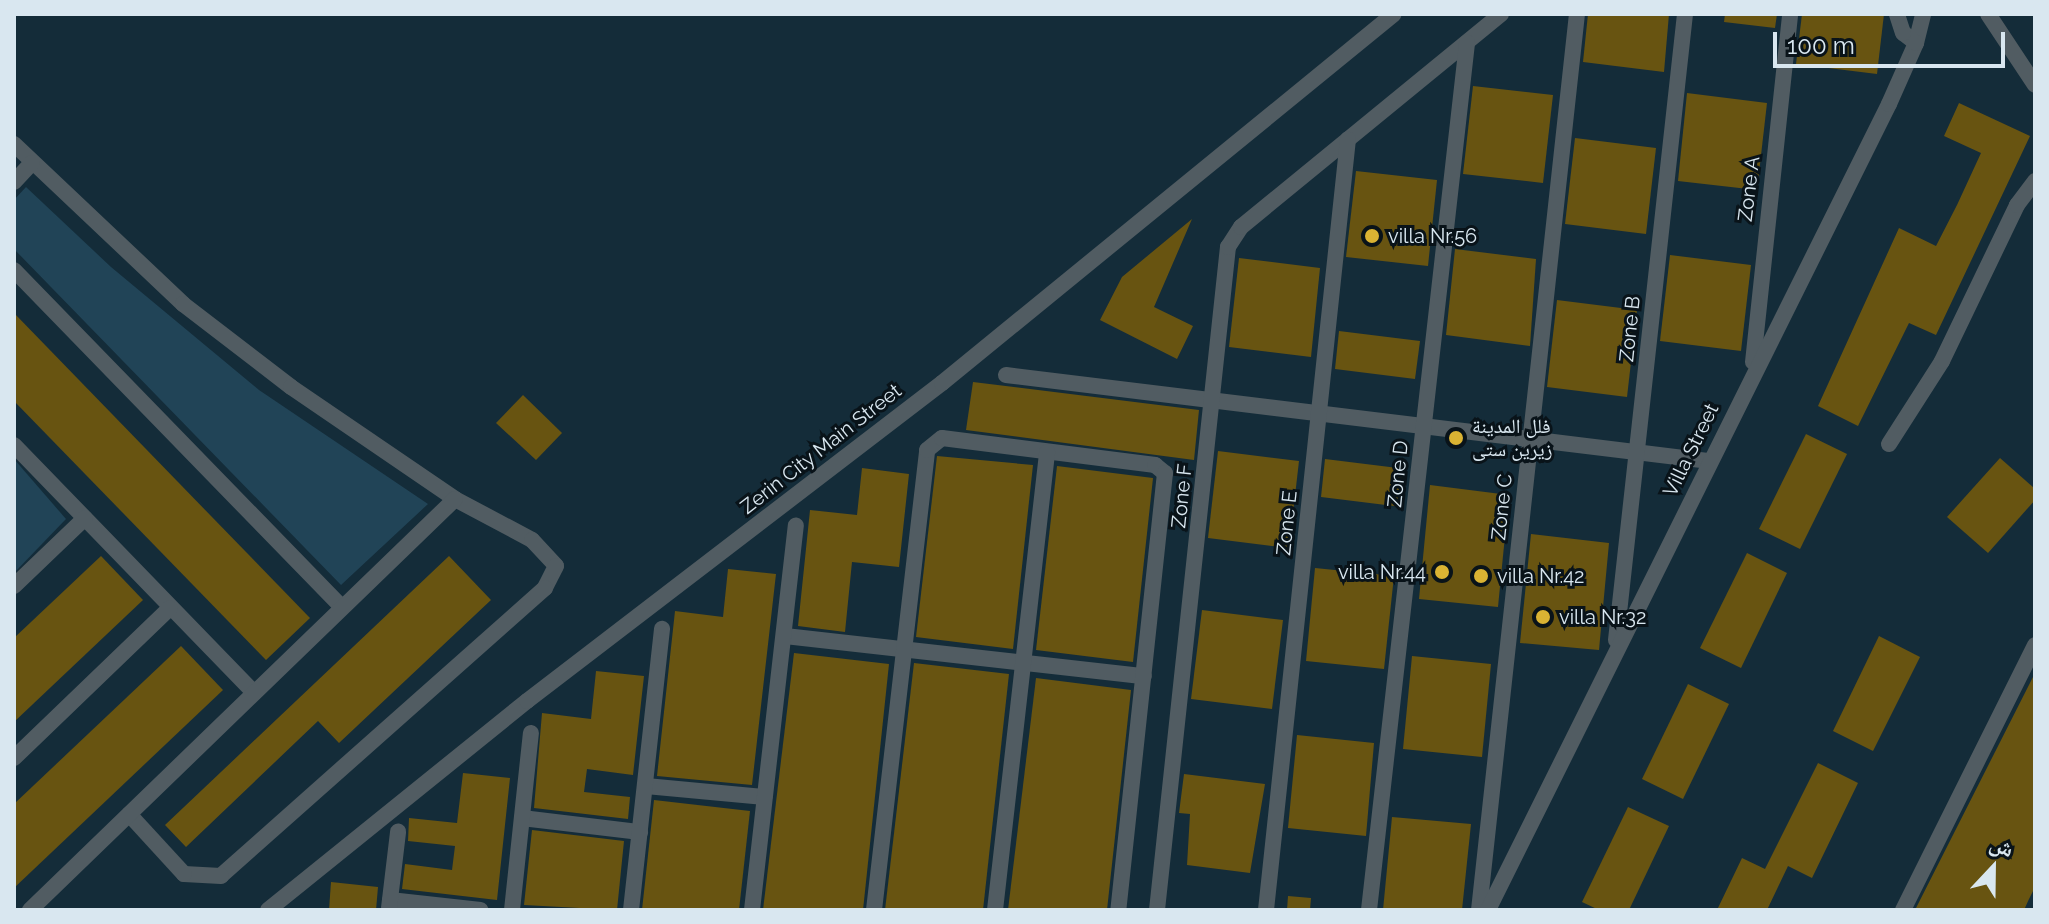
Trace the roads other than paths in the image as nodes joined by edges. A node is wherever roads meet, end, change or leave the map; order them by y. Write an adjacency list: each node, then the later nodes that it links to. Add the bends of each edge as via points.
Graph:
1 (1394, 14): 54 (street, Zerin City Main Street, via 942,383 527,701)
2 (1501, 14): 9 (street)
3 (1577, 14): 23 (street, Zone C)
4 (1685, 14): 27 (street, Zone B)
5 (1790, 14): 18 (street, Zone A)
6 (1897, 14): 10 (street, via 1903,33)
7 (1923, 14): 10 (street, Villa Street)
8 (1988, 14): 11 (street)
9 (1467, 43): 12 (street); 22 (street, Zone D)
10 (1916, 43): 18 (street, Villa Street)
11 (2035, 85)
12 (1348, 139): 20 (street, Zone F, via 1231,240); 21 (street, Zone E)
13 (14, 144): 14 (street)
14 (32, 163): 16 (street); 29 (street, via 183,304 291,387)
15 (2035, 181): 24 (street, via 2017,205 1942,361)
16 (14, 182)
17 (14, 270): 33 (street)
18 (1753, 369): 28 (street, Villa Street)
19 (1006, 375): 20 (street)
20 (1213, 397): 21 (street); 62 (street, Zone F)
21 (1318, 409): 22 (street); 63 (street, Zone E)
22 (1424, 424): 23 (street); 64 (street, Zone D)
23 (1530, 438): 27 (street); 65 (street, Zone C)
24 (1889, 444)
25 (14, 445): 30 (street)
26 (1047, 452): 39 (street, via 947,438 930,443); 40 (street); 42 (street, via 1163,470)
27 (1636, 452): 28 (street); 38 (street, Zone B)
28 (1708, 461): 38 (street, Villa Street)
29 (455, 499): 33 (street); 48 (street, via 545,549 556,566 545,588 221,876 184,874)
30 (85, 518): 32 (street); 34 (street)
31 (796, 526): 36 (street)
32 (14, 586)
33 (341, 606): 43 (street)
34 (170, 608): 43 (street); 45 (street)
35 (662, 629): 46 (street)
36 (785, 636): 39 (street); 47 (street)
37 (2035, 645): 41 (street)
38 (1616, 647): 66 (street, Villa Street)
39 (905, 651): 40 (street); 59 (street)
40 (1023, 664): 42 (street); 60 (street)
41 (2029, 673): 67 (street)
42 (1144, 676): 61 (street)
43 (254, 693): 48 (street)
44 (531, 733): 49 (street)
45 (14, 758)
46 (646, 786): 47 (street); 51 (street)
47 (764, 797): 58 (street)
48 (129, 814): 53 (street)
49 (522, 818): 51 (street); 56 (street)
50 (398, 832): 52 (street)
51 (640, 832): 57 (street)
52 (389, 905): 55 (street)
53 (30, 910)
54 (268, 910)
55 (480, 910)
56 (512, 910)
57 (631, 910)
58 (752, 910)
59 (874, 910)
60 (995, 910)
61 (1118, 910)
62 (1157, 910)
63 (1266, 910)
64 (1369, 910)
65 (1479, 910)
66 (1488, 910)
67 (1903, 910)

